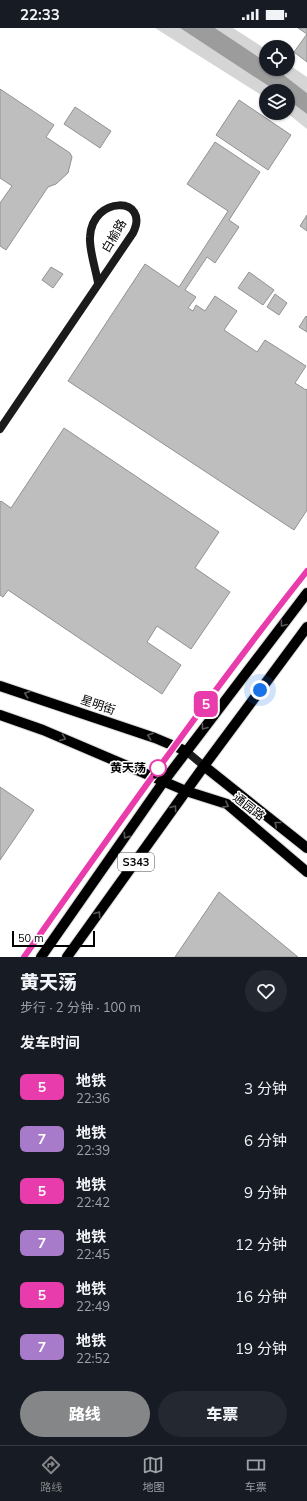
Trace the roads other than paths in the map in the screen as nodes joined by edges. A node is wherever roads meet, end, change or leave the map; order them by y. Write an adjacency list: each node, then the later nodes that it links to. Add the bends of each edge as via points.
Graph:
1 (98, 283): 1 (street, 白榆路, via 136,226 136,215 128,207 117,205 105,209 93,226 90,240); 2 (street, 白榆路)
2 (0, 429)
3 (307, 593): 7 (main road, S343, one-way to 7)
4 (307, 627): 8 (main road, S343)
5 (0, 686): 7 (main road, 星明街, one-way to 5, via 155,738)
6 (0, 715): 9 (main road, one-way to 9, via 43,730)
7 (186, 751): 8 (street, 通园路); 9 (main road, S343)
8 (204, 766): 10 (main road, S343); 11 (main road, 通园路, one-way to 8)
9 (164, 781): 10 (main road, 通园路); 13 (main road, S343, one-way to 13)
10 (186, 791): 12 (main road, 通园路, one-way to 12, via 227,804); 14 (main road, S343, one-way to 10)
11 (307, 848)
12 (307, 872)
13 (41, 957)
14 (67, 957)

